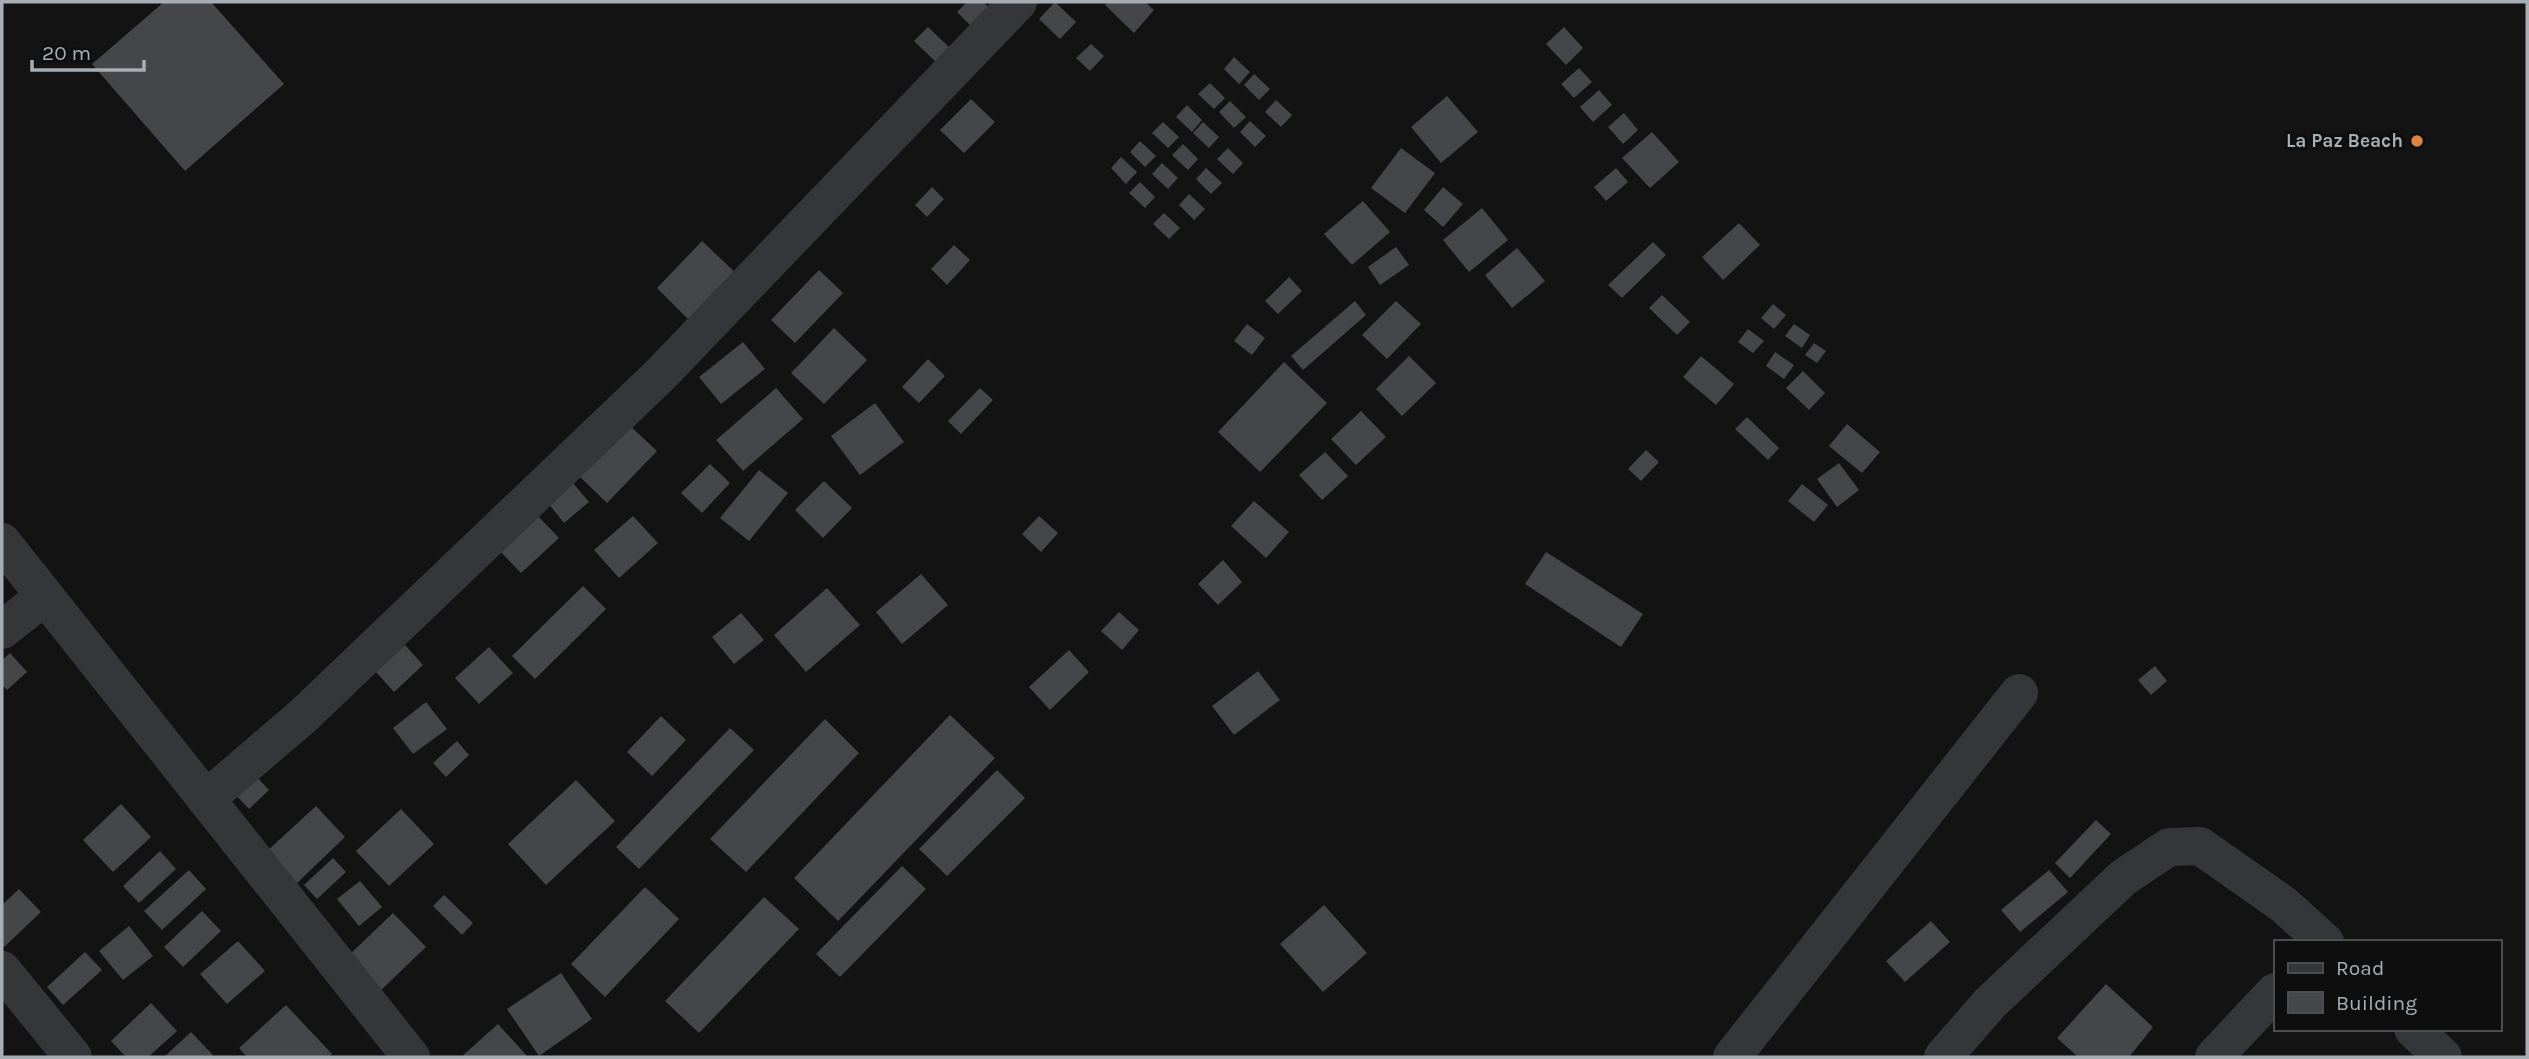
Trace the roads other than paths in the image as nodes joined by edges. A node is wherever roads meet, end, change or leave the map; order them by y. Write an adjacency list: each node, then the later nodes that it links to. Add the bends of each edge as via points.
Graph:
1 (1018, 2): 6 (street, via 660,375 303,716)
2 (2, 542): 3 (street)
3 (45, 596): 4 (street); 6 (street)
4 (2, 630)
5 (2019, 693): 13 (street)
6 (206, 799): 12 (street)
7 (2323, 940): 14 (street, via 2284,905 2200,846 2169,847 2124,877 1990,1003)
8 (2, 970): 11 (street)
9 (2274, 993): 15 (street)
10 (2415, 1031): 16 (street)
11 (73, 1057)
12 (411, 1057)
13 (1732, 1057)
14 (1943, 1057)
15 (2214, 1057)
16 (2443, 1057)

